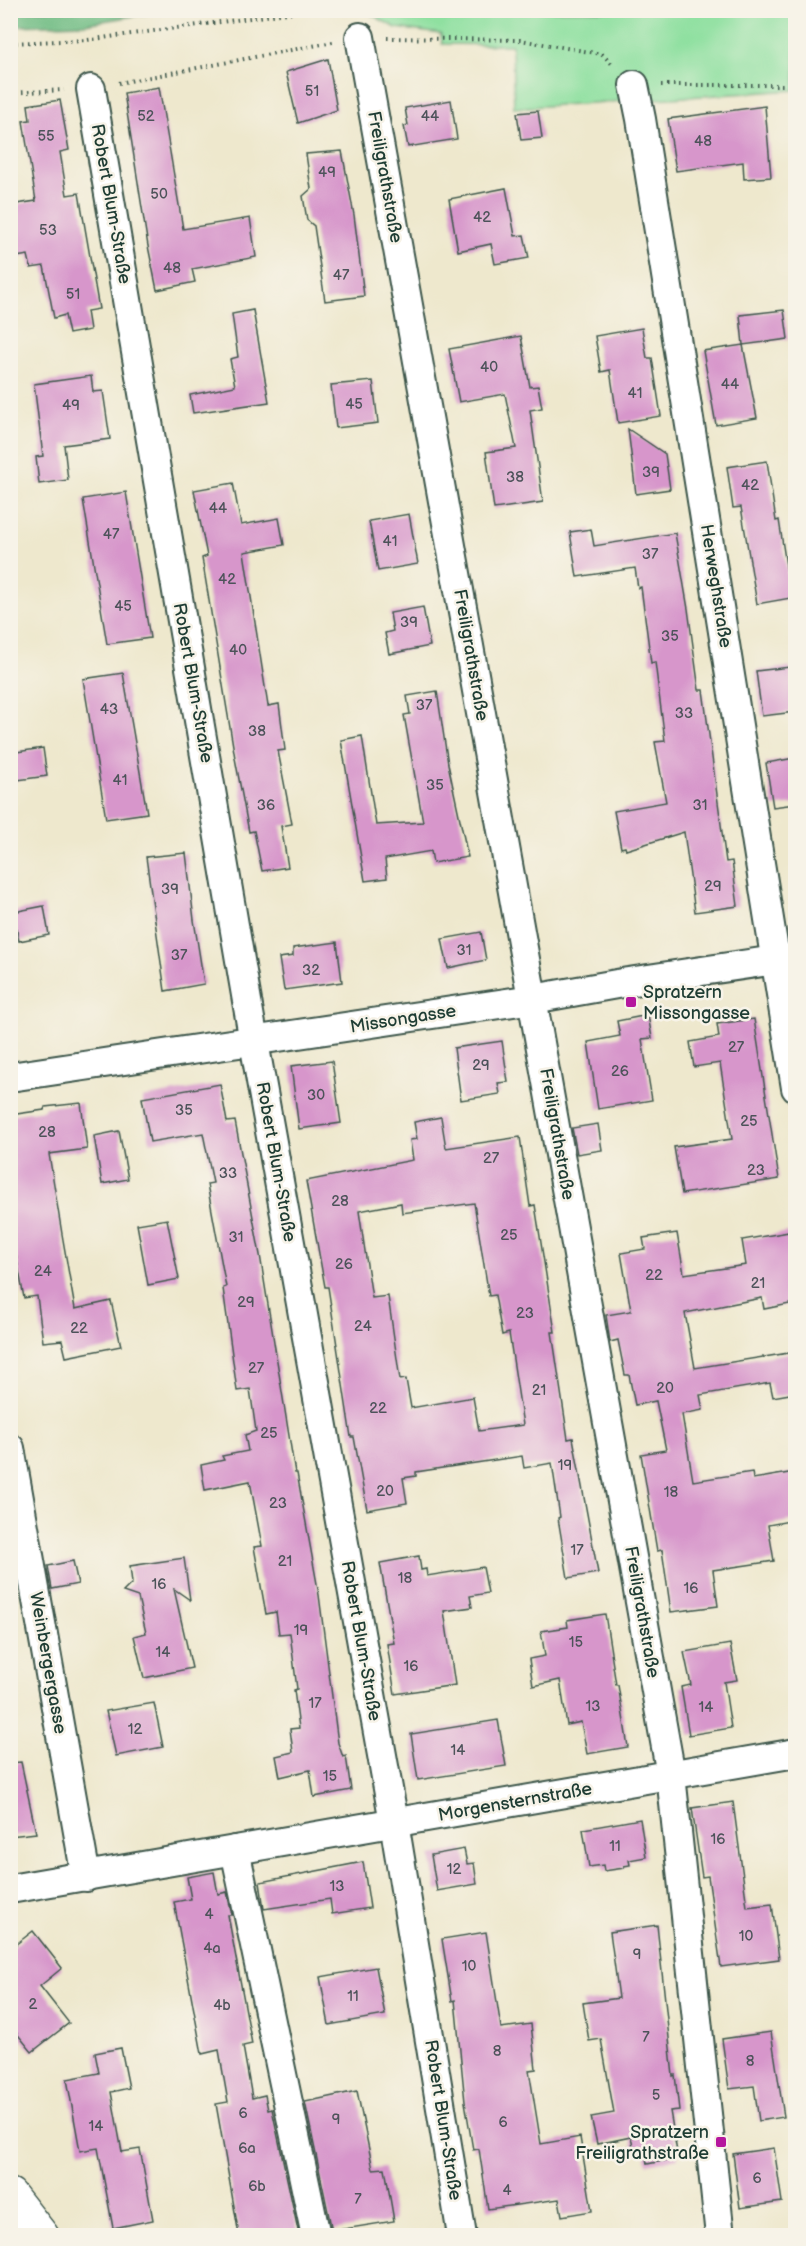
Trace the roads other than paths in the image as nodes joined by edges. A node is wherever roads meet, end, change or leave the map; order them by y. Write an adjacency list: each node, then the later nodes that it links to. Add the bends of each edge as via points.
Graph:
1 (360, 37): 5 (street, Freiligrathstraße)
2 (634, 85): 4 (street, Herweghstraße)
3 (91, 89): 6 (street, Robert Blum-Straße)
4 (785, 958): 5 (street, Missongasse); 8 (street, Herweghstraße)
5 (533, 999): 6 (street, Missongasse); 11 (street, Freiligrathstraße)
6 (254, 1042): 7 (street, Missongasse); 12 (street, Robert Blum-Straße)
7 (10, 1077)
8 (795, 1088)
9 (10, 1448): 14 (street, Weinbergergasse)
10 (795, 1753): 11 (street, Morgensternstraße)
11 (671, 1775): 12 (street, Morgensternstraße); 20 (street, Freiligrathstraße)
12 (394, 1822): 13 (street, Morgensternstraße); 19 (street, Robert Blum-Straße)
13 (235, 1850): 14 (street, Morgensternstraße); 18 (street)
14 (86, 1877): 15 (street, Morgensternstraße)
15 (10, 1889)
16 (10, 2195): 17 (main road)
17 (42, 2235)
18 (316, 2235)
19 (462, 2235)
20 (720, 2235)

